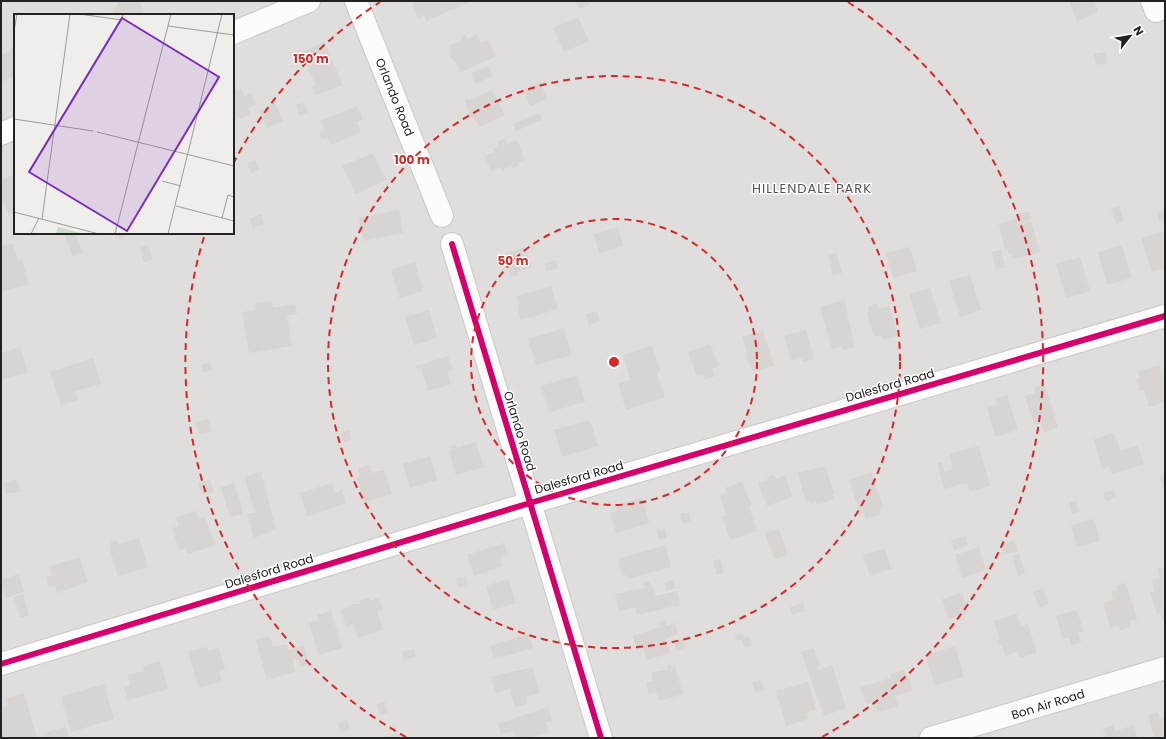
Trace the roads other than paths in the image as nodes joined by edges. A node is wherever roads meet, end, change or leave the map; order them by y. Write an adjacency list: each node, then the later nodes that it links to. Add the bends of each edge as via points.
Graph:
1 (309, 1): 3 (street)
2 (356, 1): 6 (street, Orlando Road)
3 (234, 33)
4 (14, 128): 5 (street)
5 (1, 134)
6 (442, 216)
7 (452, 244): 9 (street, Orlando Road)
8 (1165, 316): 9 (street, Dalesford Road)
9 (530, 503): 10 (street, Dalesford Road); 12 (street, Orlando Road)
10 (1, 664)
11 (1165, 668): 13 (street, Bon Air Road)
12 (601, 738)
13 (931, 738)

